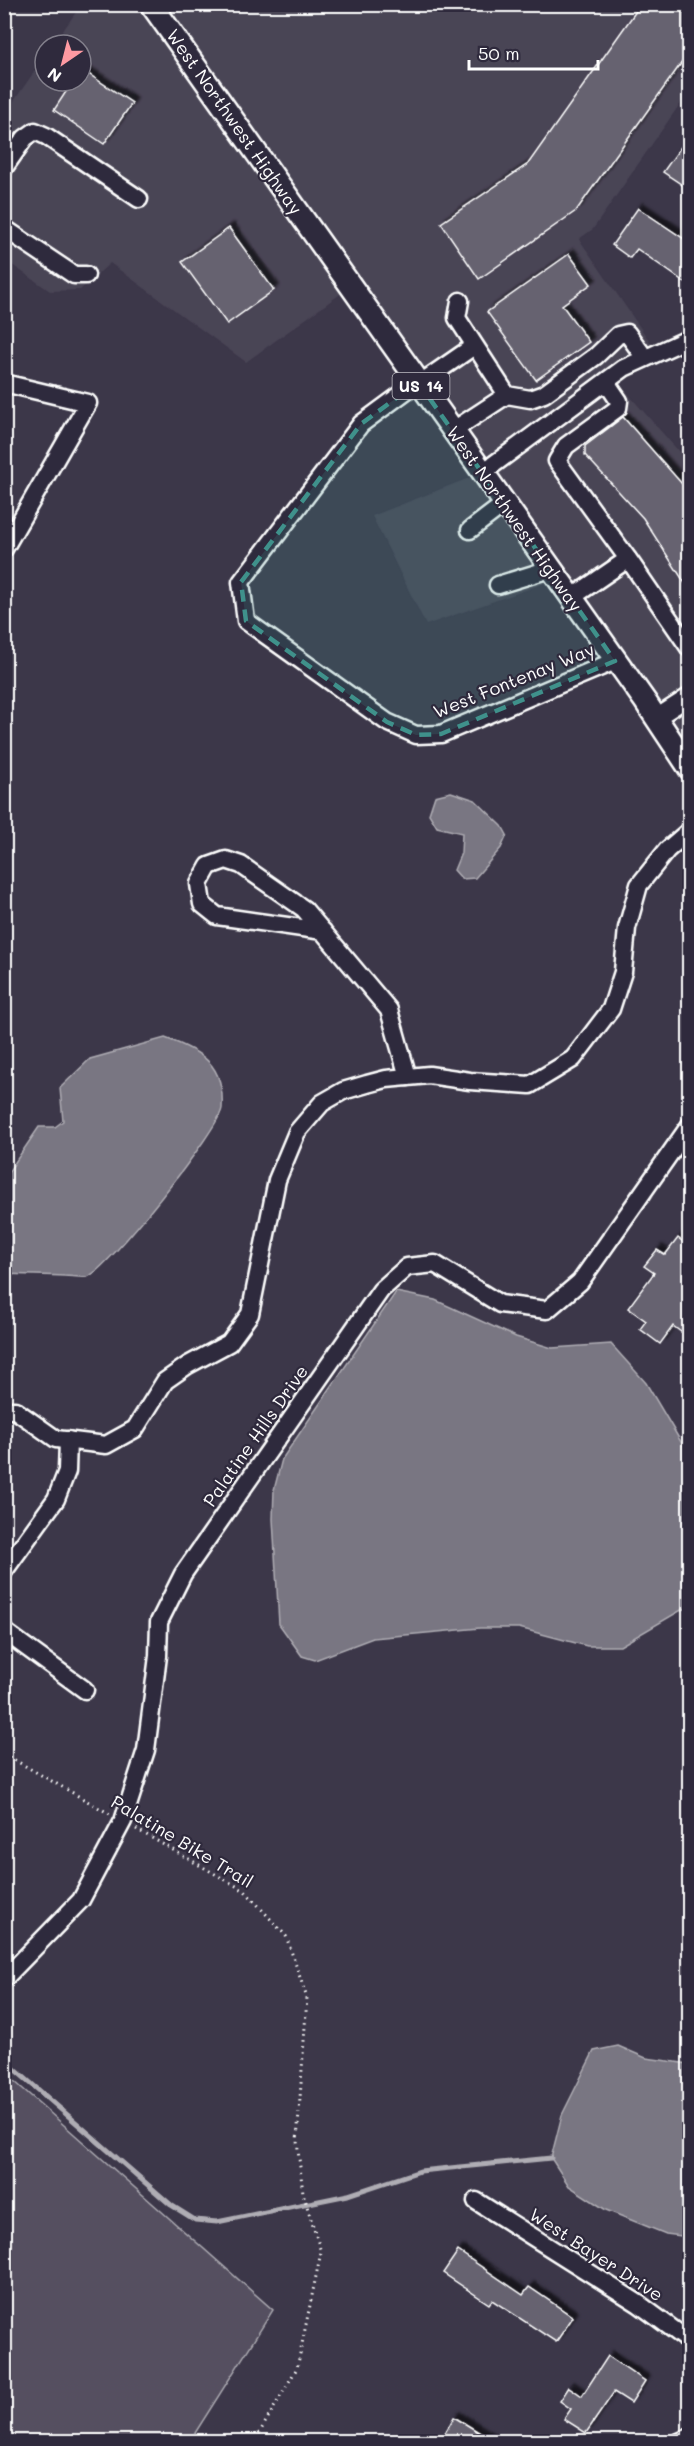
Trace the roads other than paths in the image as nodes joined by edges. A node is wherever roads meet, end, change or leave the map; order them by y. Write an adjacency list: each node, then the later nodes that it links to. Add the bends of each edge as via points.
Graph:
1 (152, 4): 12 (main road, West Northwest Highway / US 14)
2 (4, 168): 3 (street, via 25,138 35,131)
3 (139, 199)
4 (4, 228): 5 (street, via 74,275)
5 (86, 274)
6 (460, 302): 8 (street, via 457,318)
7 (690, 338): 9 (street)
8 (474, 346): 12 (street); 13 (street)
9 (645, 358): 10 (street); 13 (street, via 627,333 618,335 544,394 530,399)
10 (606, 382): 15 (street); 19 (street, via 619,401 618,408 566,446 557,461)
11 (4, 383): 18 (street, via 88,403)
12 (418, 383): 14 (main road, West Northwest Highway / US 14); 24 (street, West Fontenay Way, via 361,424 241,582 246,621 387,722 416,735 441,734)
13 (507, 395): 14 (street)
14 (453, 431): 15 (main road, West Northwest Highway / US 14)
15 (482, 473): 16 (main road, West Northwest Highway / US 14)
16 (504, 504): 17 (street); 20 (main road, West Northwest Highway / US 14)
17 (470, 530)
18 (4, 549)
19 (628, 559): 22 (street); 23 (street)
20 (550, 568): 21 (street); 22 (main road, West Northwest Highway / US 14)
21 (498, 585)
22 (571, 598): 24 (main road, West Northwest Highway / US 14)
23 (690, 649)
24 (615, 661): 26 (main road, West Northwest Highway / US 14)
25 (690, 696): 26 (street)
26 (656, 718): 27 (main road, West Northwest Highway / US 14)
27 (690, 769)
28 (690, 830): 30 (street, via 667,850 639,885 627,928 623,972 611,1009 573,1059 530,1085 429,1075)
29 (323, 931): 29 (street, via 218,916 202,904 199,884 209,866 226,860 241,865 304,909); 30 (street, via 389,1010)
30 (408, 1077): 33 (street, via 343,1091 322,1103 297,1132 277,1180 250,1314 229,1343 165,1381 135,1429 106,1446)
31 (690, 1125): 37 (street, Palatine Hills Drive, via 580,1282 547,1310 500,1304 435,1264 407,1267 381,1290 183,1574 159,1623 146,1750 123,1821 81,1900)
32 (4, 1410): 33 (street, via 15,1410 56,1439)
33 (68, 1440): 34 (street, via 67,1471 56,1499)
34 (4, 1571)
35 (4, 1631): 36 (street)
36 (85, 1690)
37 (4, 1979)
38 (476, 2201): 39 (street, West Bayer Drive, via 639,2304)
39 (690, 2346)
40 (690, 2437): 41 (street)
41 (679, 2442)

